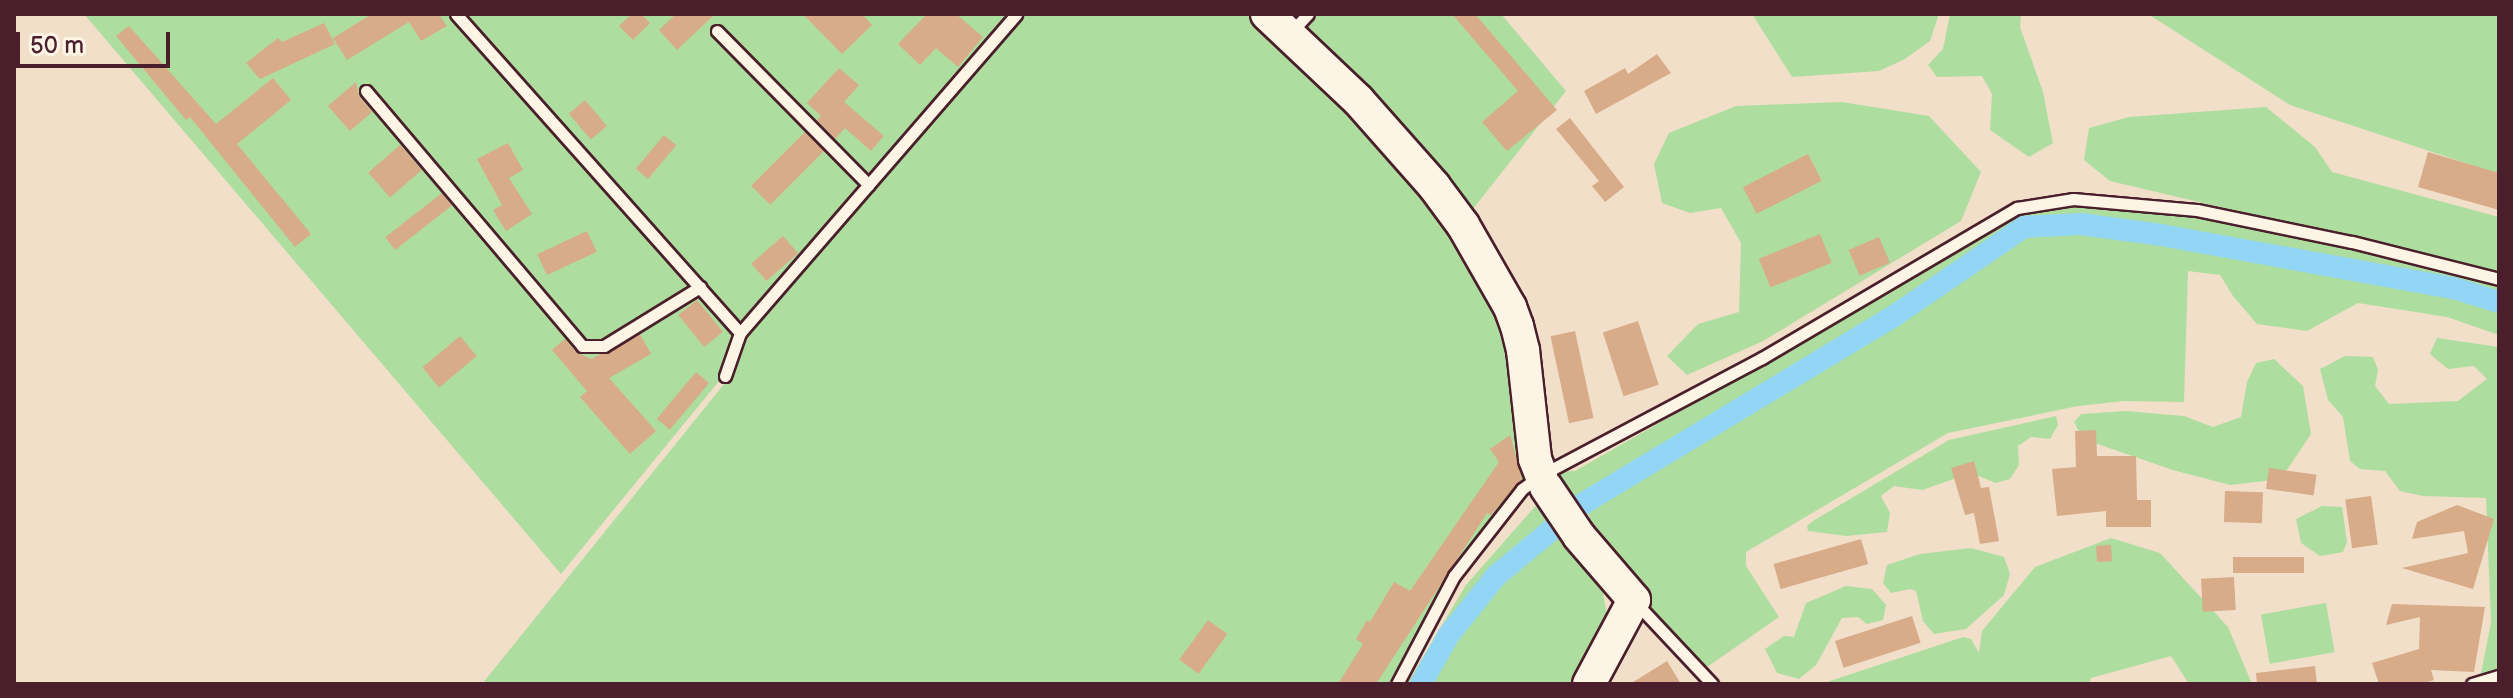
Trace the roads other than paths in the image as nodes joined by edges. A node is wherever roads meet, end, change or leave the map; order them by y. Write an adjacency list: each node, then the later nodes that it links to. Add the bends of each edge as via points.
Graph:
1 (456, 14): 8 (lane)
2 (1016, 14): 6 (lane)
3 (1288, 21): 11 (street, via 1434,186 1502,293 1523,350 1535,459)
4 (717, 31): 6 (lane)
5 (366, 91): 8 (lane, via 582,346 604,346)
6 (869, 185): 9 (lane)
7 (2499, 279): 11 (lane, via 2197,210 2045,201 1990,221)
8 (700, 287): 9 (lane)
9 (740, 333): 10 (lane)
10 (725, 376)
11 (1543, 481): 12 (street, via 1579,536); 14 (lane, via 1508,504 1454,576)
12 (1634, 600): 15 (street); 16 (lane)
13 (2499, 676): 17 (lane)
14 (1397, 684)
15 (1589, 684)
16 (1712, 684)
17 (2472, 684)

